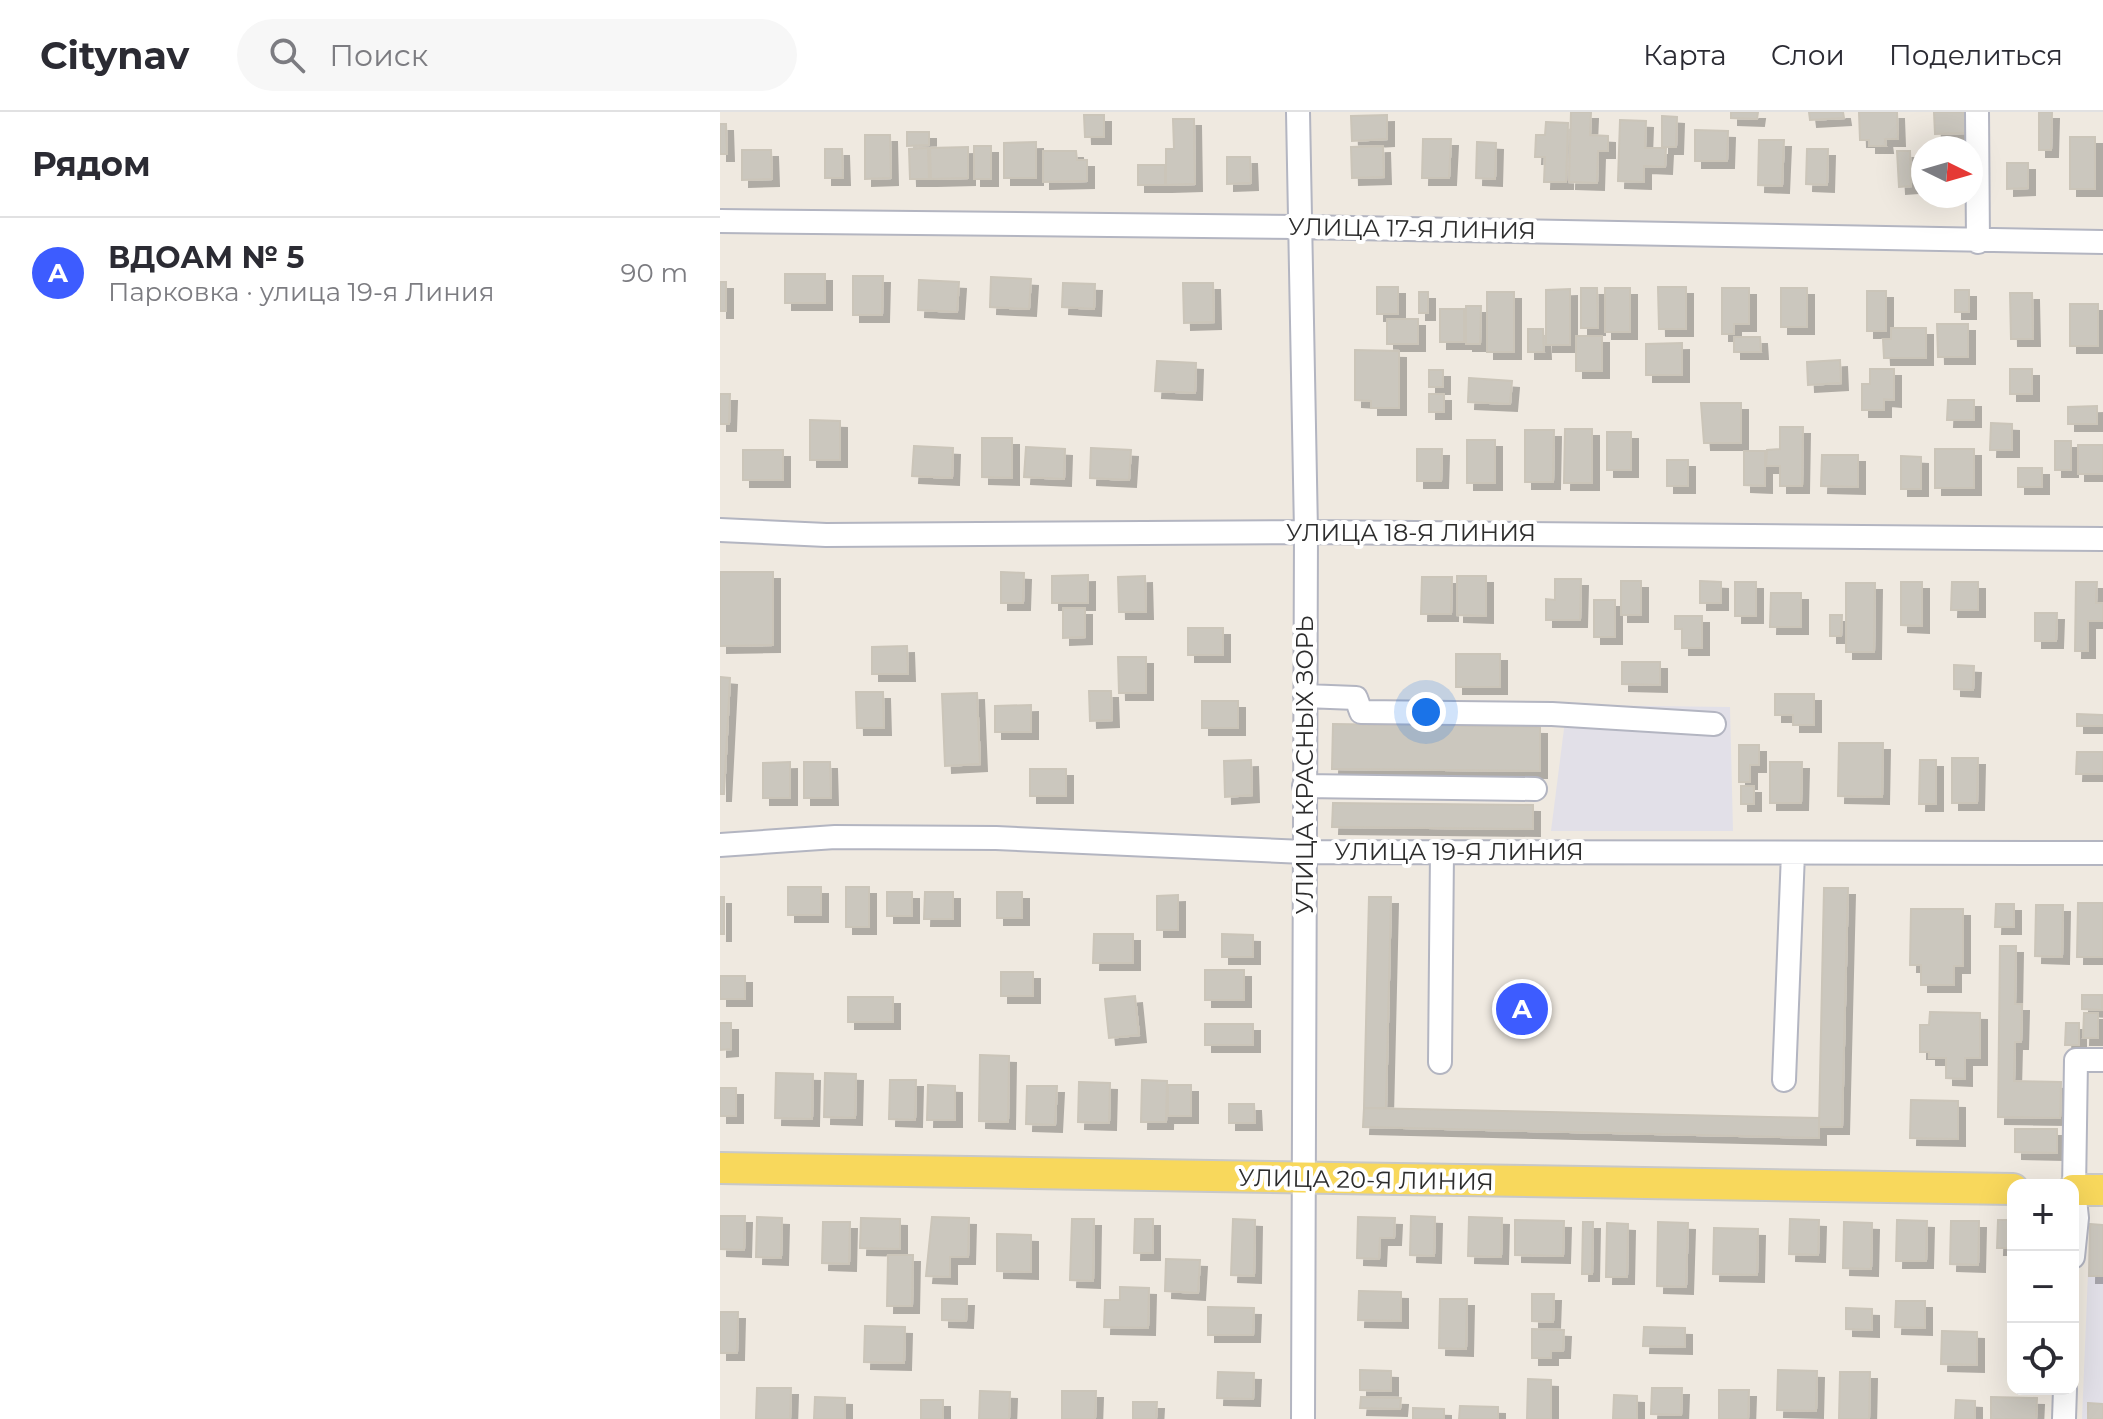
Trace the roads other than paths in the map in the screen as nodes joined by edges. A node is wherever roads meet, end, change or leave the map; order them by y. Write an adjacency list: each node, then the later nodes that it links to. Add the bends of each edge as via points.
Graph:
1 (1298, 112): 4 (street, УЛИЦА КРАСНЫХ ЗОРЬ)
2 (1977, 112): 5 (street)
3 (720, 221): 4 (street, УЛИЦА 17-Я ЛИНИЯ)
4 (1300, 227): 5 (street, УЛИЦА 17-Я ЛИНИЯ); 8 (street, УЛИЦА КРАСНЫХ ЗОРЬ)
5 (1978, 242): 6 (street, УЛИЦА 17-Я ЛИНИЯ)
6 (2103, 242)
7 (720, 530): 8 (street, УЛИЦА 18-Я ЛИНИЯ, via 826,535)
8 (1306, 532): 9 (street, УЛИЦА 18-Я ЛИНИЯ); 10 (street, УЛИЦА КРАСНЫХ ЗОРЬ)
9 (2103, 539)
10 (1305, 696): 11 (street, via 1356,698 1361,712 1552,714); 12 (street, УЛИЦА КРАСНЫХ ЗОРЬ)
11 (1714, 724)
12 (1304, 786): 13 (street); 15 (street, УЛИЦА КРАСНЫХ ЗОРЬ)
13 (1535, 789)
14 (720, 845): 15 (street, УЛИЦА 19-Я ЛИНИЯ, via 835,837 996,838)
15 (1304, 852): 16 (street, УЛИЦА 19-Я ЛИНИЯ); 23 (street, УЛИЦА КРАСНЫХ ЗОРЬ)
16 (1442, 852): 17 (street, УЛИЦА 19-Я ЛИНИЯ); 20 (street)
17 (1793, 853): 18 (street, УЛИЦА 19-Я ЛИНИЯ); 21 (street)
18 (2103, 853)
19 (2103, 1060): 24 (street, via 2076,1060)
20 (1440, 1062)
21 (1784, 1080)
22 (720, 1168): 23 (main road, УЛИЦА 20-Я ЛИНИЯ)
23 (1303, 1179): 25 (main road, УЛИЦА 20-Я ЛИНИЯ); 29 (street, УЛИЦА КРАСНЫХ ЗОРЬ)
24 (2073, 1179)
25 (2007, 1189)
26 (2079, 1190): 27 (main road)
27 (2103, 1190)
28 (2065, 1395): 30 (street)
29 (1303, 1419)
30 (2064, 1419)

